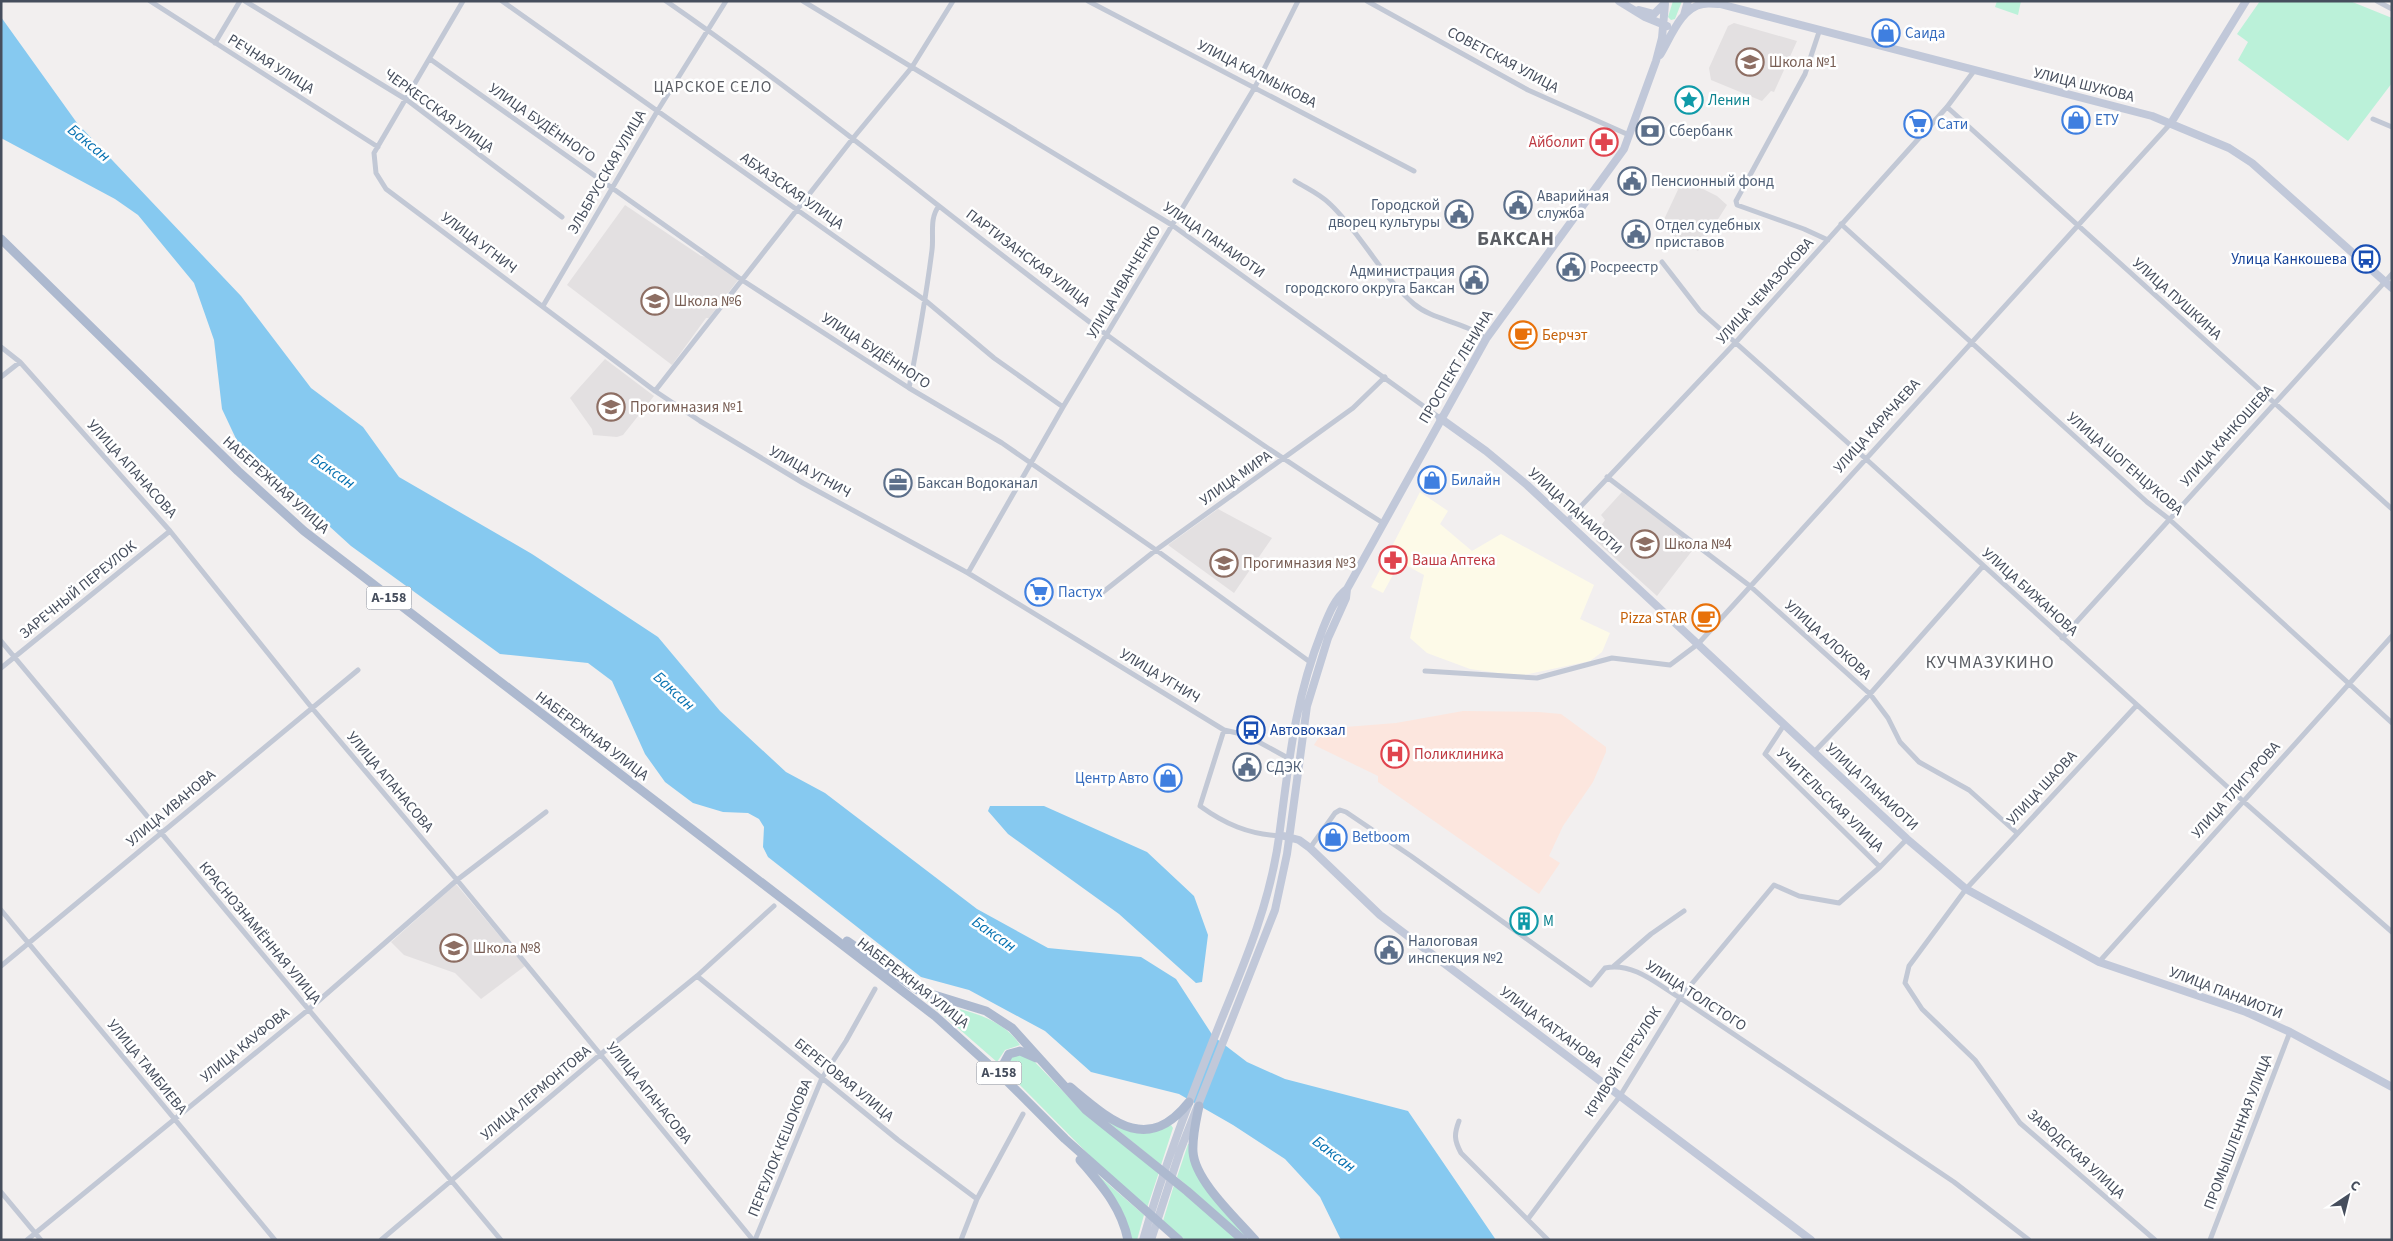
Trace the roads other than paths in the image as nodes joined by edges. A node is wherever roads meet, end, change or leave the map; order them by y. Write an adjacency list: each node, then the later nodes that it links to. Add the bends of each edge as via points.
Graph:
1 (150, 1): 28 (street, РЕЧНАЯ УЛИЦА)
2 (240, 1): 28 (street)
3 (245, 1): 34 (street, ЧЕРКЕССКАЯ УЛИЦА)
4 (463, 1): 29 (street)
5 (502, 1): 36 (street, АБХАЗСКАЯ УЛИЦА)
6 (666, 1): 26 (street, ПАРТИЗАНСКАЯ УЛИЦА)
7 (726, 1): 26 (street, ЭЛЬБРУССКАЯ УЛИЦА)
8 (803, 1): 31 (street, УЛИЦА ПАНАИОТИ)
9 (953, 1): 31 (street)
10 (1088, 1): 33 (street, УЛИЦА КАЛМЫКОВА)
11 (1298, 1): 33 (street, УЛИЦА ИВАНЧЕНКО)
12 (1367, 1): 40 (street, СОВЕТСКАЯ УЛИЦА, via 1528,90)
13 (1619, 1): 19 (main road)
14 (1688, 1): 21 (main road)
15 (2246, 1): 38 (main road, УЛИЦА КАРАЧАЕВА)
16 (2377, 1): 20 (street)
17 (1665, 2): 19 (main road, via 1654,14); 23 (main road)
18 (1717, 3): 21 (main road, via 1698,5); 25 (main road, УЛИЦА ШУКОВА)
19 (1628, 6): 22 (main road)
20 (2392, 9)
21 (1684, 17): 24 (main road)
22 (1654, 22): 23 (main road); 27 (main road, via 1661,29)
23 (1664, 23): 24 (main road, via 1668,27); 27 (main road)
24 (1678, 24): 30 (main road)
25 (1820, 29): 32 (main road, УЛИЦА ШУКОВА); 53 (street, via 1805,74 1736,201 1737,206)
26 (709, 30): 36 (street, ЭЛЬБРУССКАЯ УЛИЦА); 41 (street, ПАРТИЗАНСКАЯ УЛИЦА)
27 (1662, 38): 30 (main road)
28 (214, 43): 42 (street, РЕЧНАЯ УЛИЦА)
29 (430, 59): 34 (street); 45 (street, УЛИЦА БУДЁННОГО)
30 (1656, 61): 40 (main road, ПРОСПЕКТ ЛЕНИНА)
31 (912, 66): 41 (street); 50 (street, УЛИЦА ПАНАИОТИ)
32 (1974, 71): 35 (street, УЛИЦА ЧЕМАЗОКОВА); 38 (main road, УЛИЦА ШУКОВА)
33 (1255, 87): 43 (street, УЛИЦА КАЛМЫКОВА); 50 (street, УЛИЦА ИВАНЧЕНКО)
34 (407, 100): 42 (street); 48 (street, ЧЕРКЕССКАЯ УЛИЦА)
35 (1947, 107): 49 (street, УЛИЦА ЧЕМАЗОКОВА); 51 (street, УЛИЦА ПУШКИНА)
36 (658, 110): 45 (street, ЭЛЬБРУССКАЯ УЛИЦА); 47 (street, АБХАЗСКАЯ УЛИЦА)
37 (2373, 119): 39 (street)
38 (2171, 123): 51 (street, УЛИЦА КАРАЧАЕВА); 57 (main road, УЛИЦА ШУКОВА, via 2229,148 2252,163)
39 (2392, 127)
40 (1629, 135): 62 (main road, ПРОСПЕКТ ЛЕНИНА, via 1609,171)
41 (854, 137): 46 (street, ПАРТИЗАНСКАЯ УЛИЦА); 47 (street)
42 (378, 147): 60 (street, УЛИЦА УГНИЧ, via 374,162 376,174 386,189)
43 (1414, 171)
44 (1294, 181): 62 (street, via 1331,204 1383,271 1416,306)
45 (613, 187): 56 (street, УЛИЦА БУДЁННОГО); 60 (street, ЭЛЬБРУССКАЯ УЛИЦА)
46 (939, 206): 59 (street, via 932,219 934,235); 61 (street, ПАРТИЗАНСКАЯ УЛИЦА)
47 (797, 210): 56 (street); 59 (street, АБХАЗСКАЯ УЛИЦА)
48 (562, 217)
49 (1841, 224): 53 (street, УЛИЦА ЧЕМАЗОКОВА); 64 (street, УЛИЦА ШОГЕНЦУКОВА)
50 (1172, 225): 61 (street, УЛИЦА ИВАНЧЕНКО); 68 (street, УЛИЦА ПАНАИОТИ)
51 (2078, 228): 64 (street, УЛИЦА КАРАЧАЕВА); 71 (street, УЛИЦА ПУШКИНА)
52 (1, 239): 121 (main road, НАБЕРЕЖНАЯ УЛИЦА / А-158, via 224,458 304,531)
53 (1828, 240): 63 (street, УЛИЦА ЧЕМАЗОКОВА)
54 (1662, 262): 63 (street, УЛИЦА БИЖАНОВА, via 1700,311)
55 (2392, 274): 57 (street, УЛИЦА КАНКОШЕВА)
56 (742, 280): 69 (street, УЛИЦА БУДЁННОГО); 70 (street)
57 (2385, 282): 58 (main road, УЛИЦА ШУКОВА); 71 (street, УЛИЦА КАНКОШЕВА)
58 (2392, 288)
59 (926, 301): 69 (street); 72 (street, АБХАЗСКАЯ УЛИЦА, via 994,358)
60 (543, 306): 70 (street, УЛИЦА УГНИЧ)
61 (1108, 335): 72 (street, УЛИЦА ИВАНЧЕНКО); 75 (street, ПАРТИЗАНСКАЯ УЛИЦА)
62 (1486, 339): 73 (main road, ПРОСПЕКТ ЛЕНИНА)
63 (1736, 342): 74 (street, УЛИЦА БИЖАНОВА); 77 (street, УЛИЦА ЧЕМАЗОКОВА)
64 (1971, 343): 74 (street, УЛИЦА КАРАЧАЕВА); 79 (street, УЛИЦА ШОГЕНЦУКОВА)
65 (1, 347): 66 (street, УЛИЦА АПАНАСОВА)
66 (20, 362): 67 (street); 82 (street, УЛИЦА АПАНАСОВА)
67 (1, 377)
68 (1385, 377): 73 (street, УЛИЦА ПАНАИОТИ); 75 (street, УЛИЦА МИРА, via 1353,408)
69 (909, 388): 76 (street, УЛИЦА БУДЁННОГО)
70 (655, 391): 85 (street, УЛИЦА УГНИЧ, via 743,448)
71 (2274, 403): 78 (street, УЛИЦА ПУШКИНА); 79 (street, УЛИЦА КАНКОШЕВА)
72 (1063, 407): 76 (street, УЛИЦА ИВАНЧЕНКО)
73 (1440, 418): 80 (main road, УЛИЦА ПАНАИОТИ, via 1486,451); 81 (main road, ПРОСПЕКТ ЛЕНИНА)
74 (1866, 459): 84 (street, УЛИЦА БИЖАНОВА); 86 (street, УЛИЦА КАРАЧАЕВА)
75 (1283, 460): 81 (street, ПАРТИЗАНСКАЯ УЛИЦА); 83 (street, УЛИЦА МИРА)
76 (1030, 463): 83 (street, УЛИЦА БУДЁННОГО); 85 (street, УЛИЦА ИВАНЧЕНКО)
77 (1608, 477): 80 (street, УЛИЦА ЧЕМАЗОКОВА); 86 (street, УЛИЦА АЛОКОВА)
78 (2392, 509)
79 (2169, 519): 90 (street, УЛИЦА КАНКОШЕВА); 98 (street, УЛИЦА ШОГЕНЦУКОВА)
80 (1566, 522): 92 (main road, УЛИЦА ПАНАИОТИ)
81 (1383, 523): 87 (main road, ПРОСПЕКТ ЛЕНИНА)
82 (170, 531): 93 (street, ЗАРЕЧНЫЙ ПЕРЕУЛОК); 101 (street, УЛИЦА АПАНАСОВА)
83 (1156, 550): 88 (street, УЛИЦА МИРА); 94 (street, УЛИЦА БУДЁННОГО)
84 (1983, 566): 90 (street, УЛИЦА БИЖАНОВА); 99 (street)
85 (968, 573): 104 (street, УЛИЦА УГНИЧ)
86 (1750, 586): 92 (street, УЛИЦА КАРАЧАЕВА); 99 (street, УЛИЦА АЛОКОВА)
87 (1347, 589): 94 (main road, ПРОСПЕКТ ЛЕНИНА, via 1333,606); 112 (main road, ПРОСПЕКТ ЛЕНИНА, via 1307,706)
88 (1098, 596)
89 (2392, 636): 98 (street, УЛИЦА ТЛИГУРОВА)
90 (2062, 638): 100 (street, УЛИЦА БИЖАНОВА)
91 (1, 640): 93 (street, КРАСНОЗНАМЁННАЯ УЛИЦА)
92 (1698, 644): 97 (street, УЛИЦА КАРАЧАЕВА, via 1670,665 1612,658 1537,678); 103 (main road, УЛИЦА ПАНАИОТИ)
93 (15, 657): 95 (street, ЗАРЕЧНЫЙ ПЕРЕУЛОК); 109 (street, КРАСНОЗНАМЁННАЯ УЛИЦА)
94 (1310, 662): 106 (main road, ПРОСПЕКТ ЛЕНИНА)
95 (1, 668)
96 (358, 670): 101 (street, УЛИЦА ИВАНОВА)
97 (1425, 671)
98 (2348, 684): 102 (street, УЛИЦА ШОГЕНЦУКОВА); 107 (street, УЛИЦА ТЛИГУРОВА)
99 (1870, 694): 105 (street); 110 (street, УЛИЦА АЛОКОВА, via 1888,718 1900,742 1919,762 1968,790)
100 (2136, 705): 107 (street, УЛИЦА БИЖАНОВА); 110 (street, УЛИЦА ШАОВА)
101 (312, 708): 109 (street, УЛИЦА ИВАНОВА); 116 (street, УЛИЦА АПАНАСОВА)
102 (2392, 723)
103 (1784, 725): 105 (main road, УЛИЦА ПАНАИОТИ); 115 (street, УЧИТЕЛЬСКАЯ УЛИЦА, via 1765,754)
104 (1224, 730): 106 (street, УЛИЦА УГНИЧ, via 1246,735); 111 (street, via 1200,806 1235,828)
105 (1814, 752): 113 (main road, УЛИЦА ПАНАИОТИ)
106 (1288, 758): 111 (main road, ПРОСПЕКТ ЛЕНИНА)
107 (2243, 801): 122 (street, УЛИЦА БИЖАНОВА); 124 (street, УЛИЦА ТЛИГУРОВА)
108 (546, 812): 116 (street, УЛИЦА КАУФОВА)
109 (161, 832): 123 (street, УЛИЦА ИВАНОВА); 130 (street, КРАСНОЗНАМЁННАЯ УЛИЦА)
110 (2017, 833): 117 (street, УЛИЦА ШАОВА)
111 (1280, 836): 112 (main road, УЛИЦА КАТХАНОВА); 139 (main road, ПРОСПЕКТ ЛЕНИНА, via 1264,908)
112 (1289, 837): 114 (main road, УЛИЦА КАТХАНОВА); 140 (main road, ПРОСПЕКТ ЛЕНИНА, via 1275,910)
113 (1907, 839): 115 (street, КРИВОЙ ПЕРЕУЛОК); 117 (main road, УЛИЦА ПАНАИОТИ)
114 (1310, 848): 126 (street, via 1335,813 1340,810 1346,812 1591,985 1605,968); 138 (main road, УЛИЦА КАТХАНОВА, via 1380,915)
115 (1880, 867): 129 (street, КРИВОЙ ПЕРЕУЛОК, via 1839,903 1799,896 1774,885)
116 (457, 880): 130 (street, УЛИЦА КАУФОВА); 132 (street, УЛИЦА АПАНАСОВА)
117 (1966, 889): 124 (main road, УЛИЦА ПАНАИОТИ); 166 (street, ЗАВОДСКАЯ УЛИЦА, via 1909,966 1905,983 1922,1009 1975,1060 2020,1123)
118 (774, 906): 127 (street, УЛИЦА ЛЕРМОНТОВА)
119 (1, 910): 123 (street, УЛИЦА ТАМБИЕВА)
120 (1684, 911): 126 (street)
121 (809, 918): 133 (main road, А-158, via 918,990 978,1008 998,1018 1024,1039); 136 (main road, НАБЕРЕЖНАЯ УЛИЦА / А-158, via 942,1022)
122 (2392, 932)
123 (29, 944): 125 (street, УЛИЦА ИВАНОВА); 142 (street, УЛИЦА ТАМБИЕВА)
124 (2099, 962): 131 (main road, УЛИЦА ПАНАИОТИ, via 2246,1012)
125 (1, 966)
126 (1614, 966): 129 (street, УЛИЦА ТОЛСТОГО, via 1637,972)
127 (697, 976): 132 (street, УЛИЦА ЛЕРМОНТОВА); 135 (street, БЕРЕГОВАЯ УЛИЦА)
128 (875, 989): 135 (street, ПЕРЕУЛОК КЕШОКОВА)
129 (1680, 998): 138 (street, КРИВОЙ ПЕРЕУЛОК); 165 (street, УЛИЦА ТОЛСТОГО, via 1954,1182)
130 (308, 1010): 142 (street, УЛИЦА КАУФОВА); 146 (street, КРАСНОЗНАМЁННАЯ УЛИЦА)
131 (2290, 1032): 137 (main road, УЛИЦА ПАНАИОТИ); 167 (street, ПРОМЫШЛЕННАЯ УЛИЦА)
132 (601, 1054): 146 (street, УЛИЦА ЛЕРМОНТОВА); 157 (street, УЛИЦА АПАНАСОВА)
133 (1047, 1065): 134 (main road, А-158); 136 (main road, via 1032,1054 1014,1051 1003,1062)
134 (1056, 1076): 139 (main road, via 1120,1124 1139,1129 1157,1128 1169,1123); 161 (main road, А-158, via 1086,1110)
135 (822, 1078): 148 (street, БЕРЕГОВАЯ УЛИЦА); 157 (street, ПЕРЕУЛОК КЕШОКОВА)
136 (1007, 1081): 144 (main road, НАБЕРЕЖНАЯ УЛИЦА / А-158)
137 (2392, 1087)
138 (1620, 1096): 149 (street, КРИВОЙ ПЕРЕУЛОК); 164 (main road, УЛИЦА КАТХАНОВА)
139 (1189, 1102): 145 (main road, ПРОСПЕКТ ЛЕНИНА)
140 (1199, 1106): 145 (main road, ПРОСПЕКТ ЛЕНИНА); 162 (main road, via 1193,1143 1195,1164)
141 (1024, 1114): 148 (street)
142 (174, 1120): 150 (street, УЛИЦА КАУФОВА); 154 (street, УЛИЦА ТАМБИЕВА)
143 (1459, 1121): 149 (street, via 1454,1134 1461,1152)
144 (1065, 1139): 159 (main road, via 1114,1202); 160 (main road, НАБЕРЕЖНАЯ УЛИЦА / А-158)
145 (1176, 1149): 151 (main road)
146 (451, 1180): 155 (street, УЛИЦА ЛЕРМОНТОВА); 156 (street, КРАСНОЗНАМЁННАЯ УЛИЦА)
147 (1, 1192): 150 (street)
148 (977, 1199): 158 (street)
149 (1528, 1219): 163 (street)
150 (36, 1233): 152 (street, УЛИЦА КАУФОВА); 153 (street)
151 (1147, 1238)
152 (28, 1240)
153 (41, 1240)
154 (275, 1240)
155 (381, 1240)
156 (501, 1240)
157 (754, 1240)
158 (961, 1240)
159 (1128, 1240)
160 (1179, 1240)
161 (1243, 1240)
162 (1255, 1240)
163 (1548, 1240)
164 (1811, 1240)
165 (2029, 1240)
166 (2155, 1240)
167 (2210, 1240)

